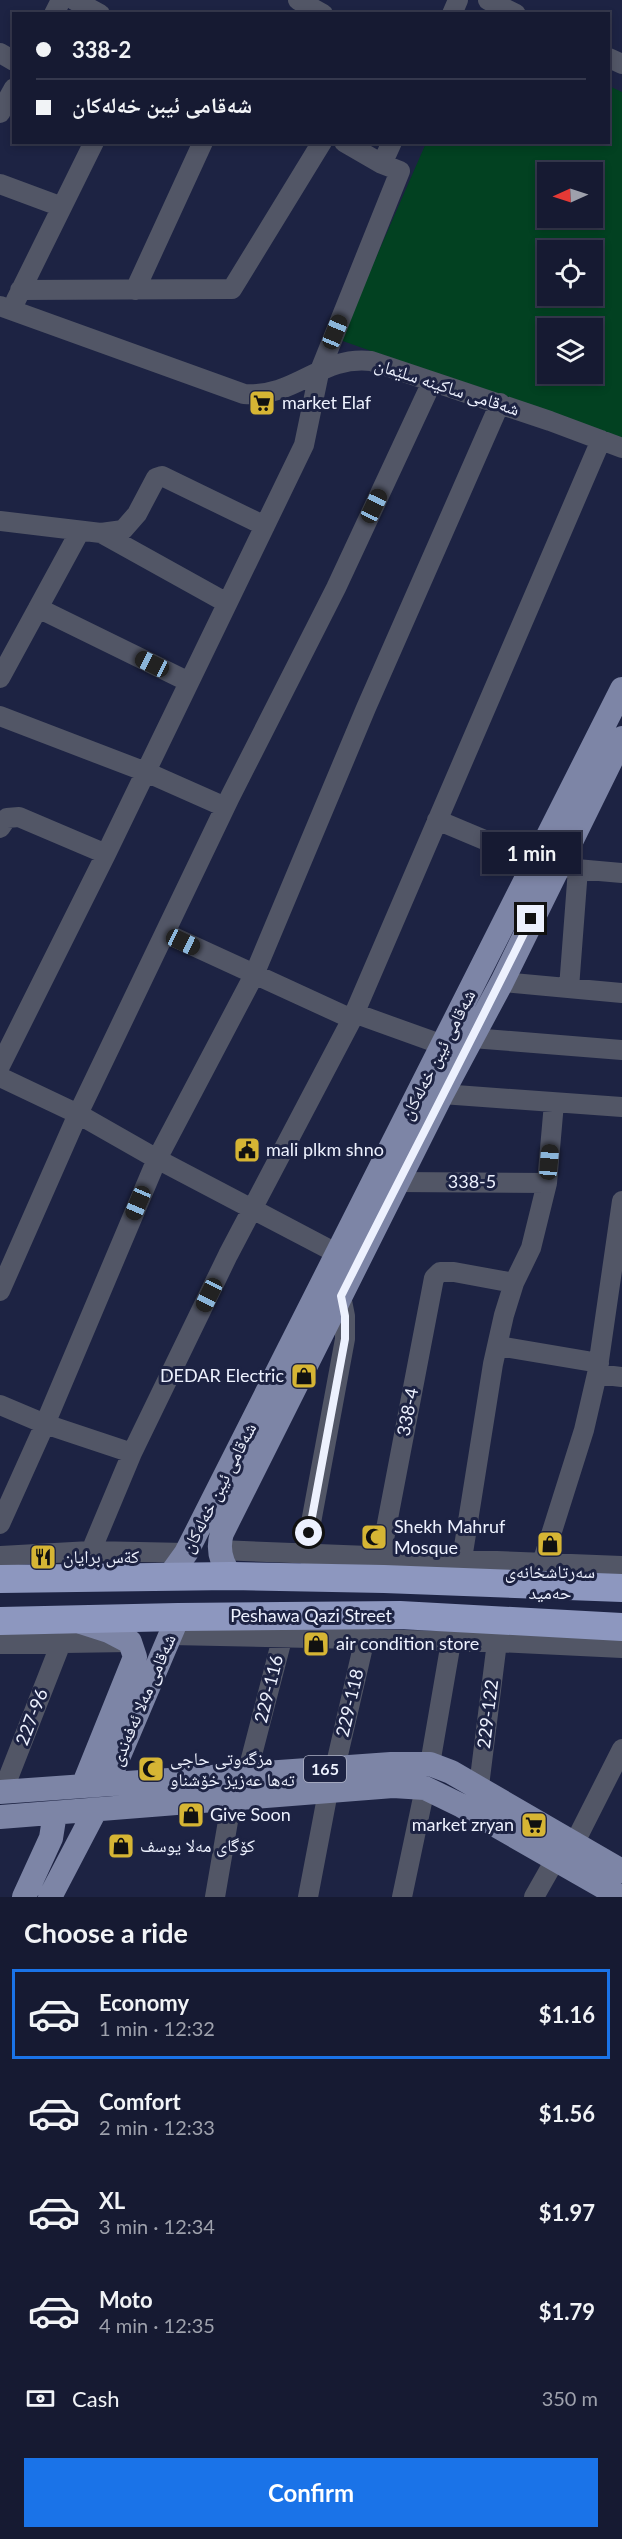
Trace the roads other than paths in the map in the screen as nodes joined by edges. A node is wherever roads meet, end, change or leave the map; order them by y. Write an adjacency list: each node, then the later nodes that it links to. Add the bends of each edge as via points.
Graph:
1 (74, 0): 5 (street)
2 (298, 0): 4 (street)
3 (488, 0): 6 (street)
4 (323, 9)
5 (96, 12)
6 (512, 12)
7 (12, 92): 8 (street)
8 (0, 113)
9 (93, 144): 16 (street)
10 (202, 144): 18 (street)
11 (321, 144): 18 (street, via 232,290)
12 (347, 144): 14 (street)
13 (391, 144): 14 (street)
14 (382, 164): 20 (street, via 400,171)
15 (0, 184): 16 (street)
16 (62, 207): 17 (street)
17 (20, 290): 18 (street); 19 (street)
18 (135, 290)
19 (6, 308): 20 (street, شەقامی ساکینە سلێمان, via 244,394 271,393)
20 (318, 373): 21 (street, شەقامی ساکینە سلێمان, via 337,363 360,360); 26 (street, via 304,446)
21 (432, 382): 22 (street, شەقامی ساکینە سلێمان); 37 (street, via 336,588)
22 (500, 404): 23 (street, شەقامی ساکینە سلێمان); 45 (street)
23 (601, 440): 24 (street, شەقامی ساکینە سلێمان); 38 (street)
24 (622, 448)
25 (0, 521): 27 (street)
26 (265, 526): 28 (street, via 162,476 156,478 137,514 123,530); 29 (street)
27 (80, 531): 28 (street); 30 (street)
28 (101, 533): 29 (street)
29 (227, 603): 32 (street)
30 (38, 608): 31 (street); 32 (street)
31 (0, 678)
32 (189, 682): 36 (street)
33 (622, 688): 41 (main road, شەقامی ئیبن خەلەکان)
34 (0, 716): 36 (street)
35 (622, 739): 41 (main road, شەقامی ئیبن خەلەکان)
36 (146, 772): 37 (street); 40 (street)
37 (225, 807): 43 (street)
38 (437, 820): 41 (street); 49 (street)
39 (0, 828): 40 (street, via 7,818 18,817)
40 (106, 854): 53 (street)
41 (556, 866): 42 (street); 44 (main road, شەقامی ئیبن خەلەکان); 47 (street)
42 (622, 873)
43 (165, 933): 45 (street); 57 (street)
44 (504, 947): 46 (main road, شەقامی ئیبن خەلەکان); 51 (main road, شەقامی ئیبن خەلەکان)
45 (254, 975): 49 (street); 58 (street)
46 (502, 982): 47 (street); 50 (main road, شەقامی ئیبن خەلەکان)
47 (569, 988): 48 (street)
48 (622, 993)
49 (353, 1016): 51 (street); 62 (street)
50 (472, 1038): 52 (street); 54 (main road, شەقامی ئیبن خەلەکان)
51 (443, 1045): 63 (main road, شەقامی ئیبن خەلەکان)
52 (622, 1050)
53 (1, 1066): 57 (street)
54 (442, 1094): 55 (street); 59 (main road, شەقامی ئیبن خەلەکان)
55 (554, 1104): 56 (street); 60 (street)
56 (622, 1107)
57 (78, 1114): 58 (street); 65 (street)
58 (157, 1159): 62 (street); 72 (street)
59 (398, 1182): 60 (street, 338-5); 66 (main road, شەقامی ئیبن خەلەکان)
60 (547, 1183): 64 (street, via 531,1248)
61 (622, 1201): 67 (street)
62 (252, 1207): 63 (street); 73 (street)
63 (338, 1254): 76 (main road, شەقامی ئیبن خەلەکان)
64 (514, 1283): 68 (street); 78 (street, 338-4, via 454,1272 440,1272 434,1278)
65 (0, 1291)
66 (341, 1296): 75 (main road, شەقامی ئیبن خەلەکان, via 222,1533); 77 (street, via 345,1339)
67 (615, 1305): 69 (street)
68 (498, 1346): 69 (street); 80 (street)
69 (598, 1369): 70 (street); 81 (street, via 584,1430)
70 (622, 1377)
71 (0, 1406): 72 (street)
72 (45, 1424): 73 (street); 74 (street)
73 (132, 1453): 82 (street)
74 (0, 1524)
75 (219, 1550): 77 (street); 83 (main road, شەقامی ئیبن خەلەکان)
76 (186, 1553): 82 (street); 84 (main road, شەقامی ئیبن خەلەکان)
77 (305, 1555): 78 (street)
78 (381, 1555): 80 (street)
79 (0, 1556): 82 (street)
80 (462, 1559): 81 (street)
81 (542, 1563): 86 (street)
82 (87, 1564): 84 (highway, Peshawa Qazi Street); 85 (highway, Peshawa Qazi Street)
83 (231, 1576): 84 (highway, Peshawa Qazi Street); 86 (highway, Peshawa Qazi Street)
84 (168, 1578)
85 (0, 1579)
86 (621, 1581)
87 (0, 1621): 90 (highway, Peshawa Qazi Street)
88 (174, 1626): 89 (highway, Peshawa Qazi Street, via 400,1615); 90 (highway, Peshawa Qazi Street); 92 (street); 101 (main road, شەقامی مەلا ئەفەندی)
89 (622, 1627)
90 (68, 1632): 95 (street); 101 (main road, شەقامی مەلا ئەفەندی, via 109,1631 130,1642 134,1652); 105 (street, 227-96)
91 (365, 1638): 92 (street); 93 (street); 99 (street, 229-118)
92 (282, 1639): 100 (street, 229-116)
93 (451, 1641): 94 (street); 98 (street)
94 (497, 1642): 96 (street); 103 (street, 229-122)
95 (0, 1644)
96 (622, 1648)
97 (622, 1749): 111 (street)
98 (430, 1764): 99 (main road, 165); 103 (main road, 165)
99 (335, 1768): 102 (main road, 165)
100 (247, 1774): 101 (main road, 165); 102 (main road, 165)
101 (99, 1776): 105 (main road, 165)
102 (288, 1783): 106 (main road, 165); 107 (main road, 165)
103 (479, 1786): 111 (main road, 165)
104 (425, 1788): 106 (main road, 165, via 393,1786); 112 (main road, 165); 118 (street)
105 (1, 1792)
106 (328, 1792): 117 (street)
107 (232, 1798): 110 (main road, 165); 116 (street)
108 (0, 1817): 109 (main road, 165)
109 (54, 1818): 110 (main road, 165); 114 (main road, via 51,1838)
110 (90, 1819): 115 (main road)
111 (574, 1844): 113 (main road, 165)
112 (555, 1860): 119 (street); 120 (main road, 165)
113 (622, 1871)
114 (24, 1897)
115 (50, 1897)
116 (215, 1897)
117 (308, 1897)
118 (402, 1897)
119 (534, 1897)
120 (621, 1897)

